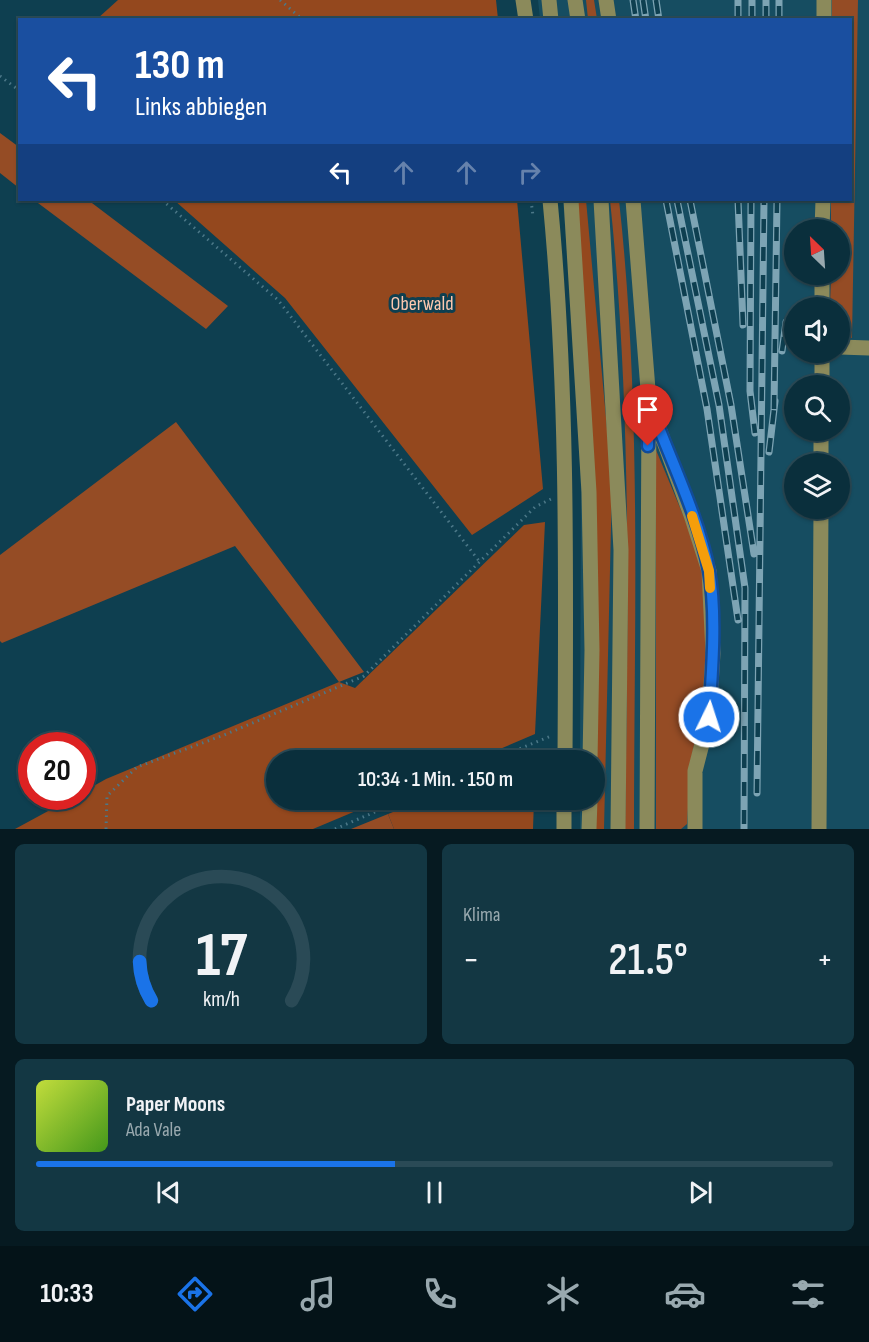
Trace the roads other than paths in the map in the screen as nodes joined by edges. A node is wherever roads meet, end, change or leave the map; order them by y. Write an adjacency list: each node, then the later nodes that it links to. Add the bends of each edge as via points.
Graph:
1 (523, 0): 6 (street)
2 (549, 0): 7 (street)
3 (575, 0): 8 (street)
4 (606, 0): 9 (street)
5 (824, 0): 10 (street)
6 (526, 18)
7 (551, 18)
8 (578, 18)
9 (609, 18)
10 (824, 18)
11 (550, 201): 21 (street, via 563,380 566,500 557,736)
12 (572, 201): 22 (street, via 589,492)
13 (601, 201): 27 (street, via 621,550)
14 (633, 201): 19 (street)
15 (823, 201): 16 (street)
16 (822, 219)
17 (850, 347): 18 (street)
18 (869, 348)
19 (649, 402): 28 (street); 29 (street, via 709,571 713,653 709,717 695,771)
20 (821, 519): 30 (street)
21 (562, 750)
22 (590, 750)
23 (564, 810): 25 (street)
24 (590, 810): 26 (street)
25 (564, 829)
26 (589, 829)
27 (618, 829)
28 (647, 829)
29 (695, 829)
30 (819, 829)

